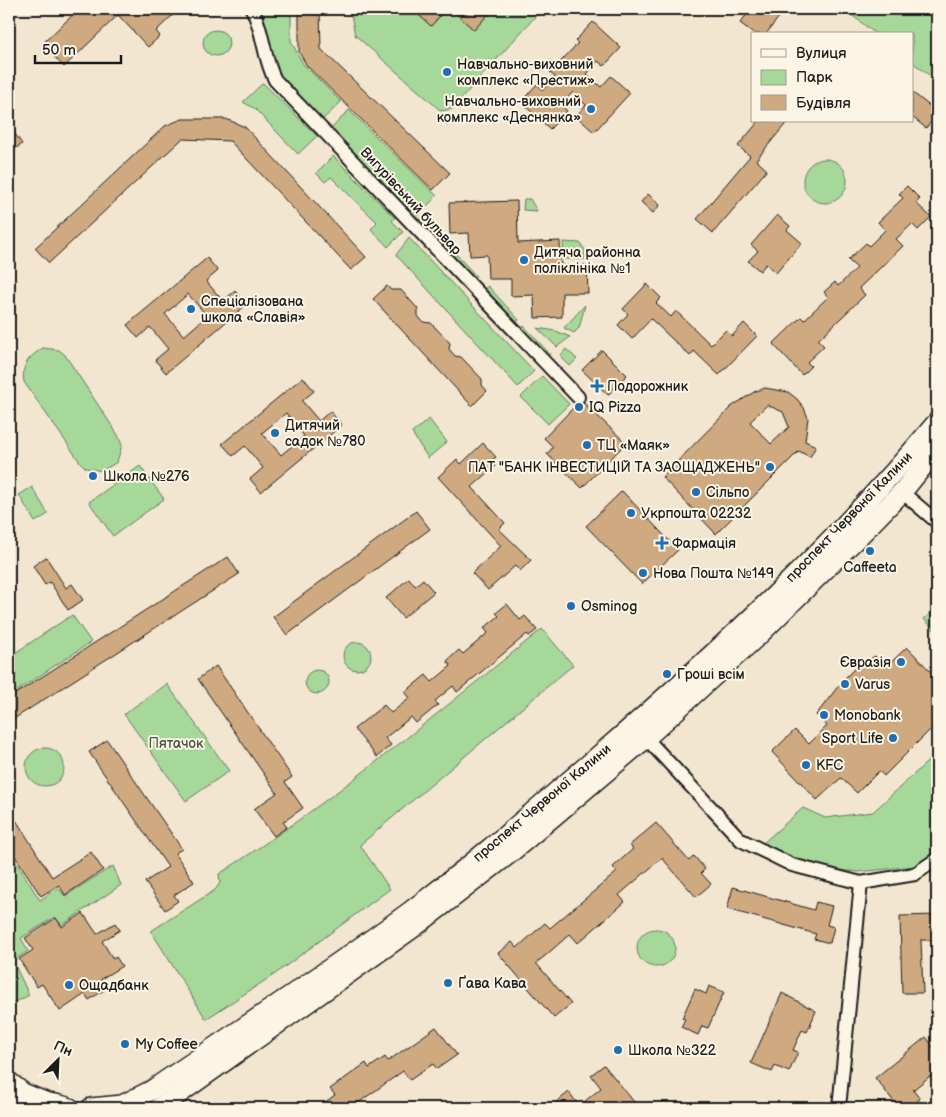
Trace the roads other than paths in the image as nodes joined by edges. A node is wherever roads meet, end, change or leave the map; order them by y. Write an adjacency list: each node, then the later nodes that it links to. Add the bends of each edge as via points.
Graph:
1 (252, 9): 2 (street, Вигурівський бульвар, via 275,80)
2 (578, 397)
3 (937, 422): 14 (main road, проспект Червоної Калини, via 876,493 750,619 666,697 474,862 407,914 152,1090 122,1105)
4 (937, 449): 5 (main road, проспект Червоної Калини)
5 (902, 492): 6 (street, проспект Червоної Калини); 7 (main road, проспект Червоної Калини, via 761,633)
6 (937, 522)
7 (646, 738): 9 (street, via 741,840 792,865); 15 (main road, проспект Червоної Калини, via 509,854 417,925)
8 (937, 859): 9 (street, via 915,874)
9 (861, 883): 16 (street)
10 (9, 1082): 11 (main road, via 23,1093)
11 (46, 1102): 12 (main road); 13 (main road)
12 (14, 1108)
13 (73, 1108)
14 (91, 1108)
15 (158, 1108)
16 (839, 1108)

